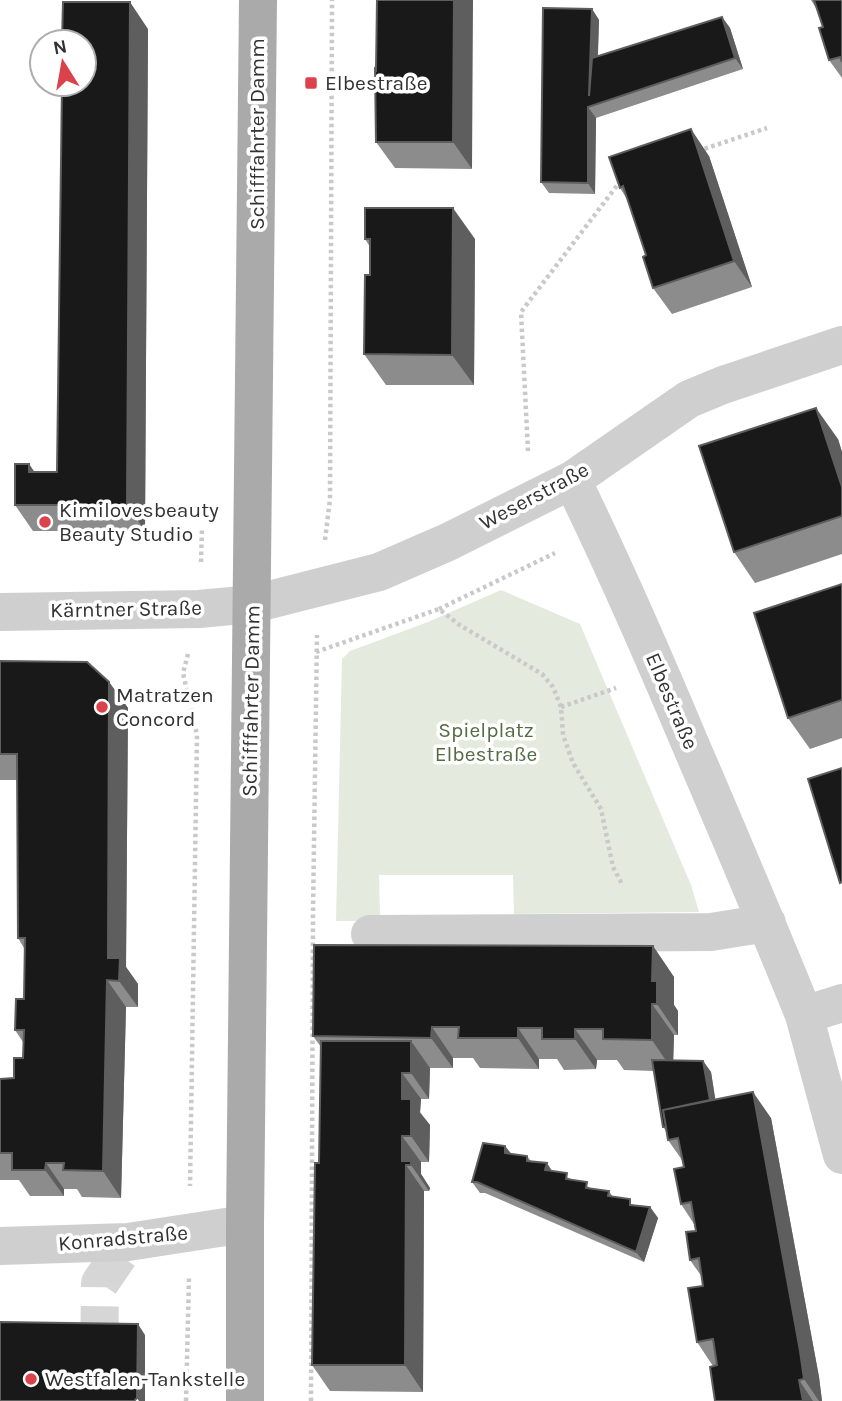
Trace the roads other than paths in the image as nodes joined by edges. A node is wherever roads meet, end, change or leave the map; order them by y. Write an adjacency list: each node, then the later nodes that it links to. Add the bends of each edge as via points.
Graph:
1 (258, 0): 4 (main road, Schifffahrter Damm)
2 (842, 345): 3 (street, Weserstraße, via 689,399)
3 (572, 480): 4 (street, Weserstraße, via 379,572); 6 (street, Elbestraße)
4 (253, 604): 5 (street, Kärntner Straße); 11 (main road, Schifffahrter Damm)
5 (0, 612)
6 (767, 923): 7 (street, via 711,932); 9 (street, Elbestraße)
7 (370, 934)
8 (842, 1003): 9 (street)
9 (804, 1015): 10 (street, Elbestraße)
10 (842, 1155)
11 (245, 1224): 12 (street, Konradstraße, via 128,1242); 13 (main road, Schifffahrter Damm)
12 (0, 1246)
13 (245, 1401)

